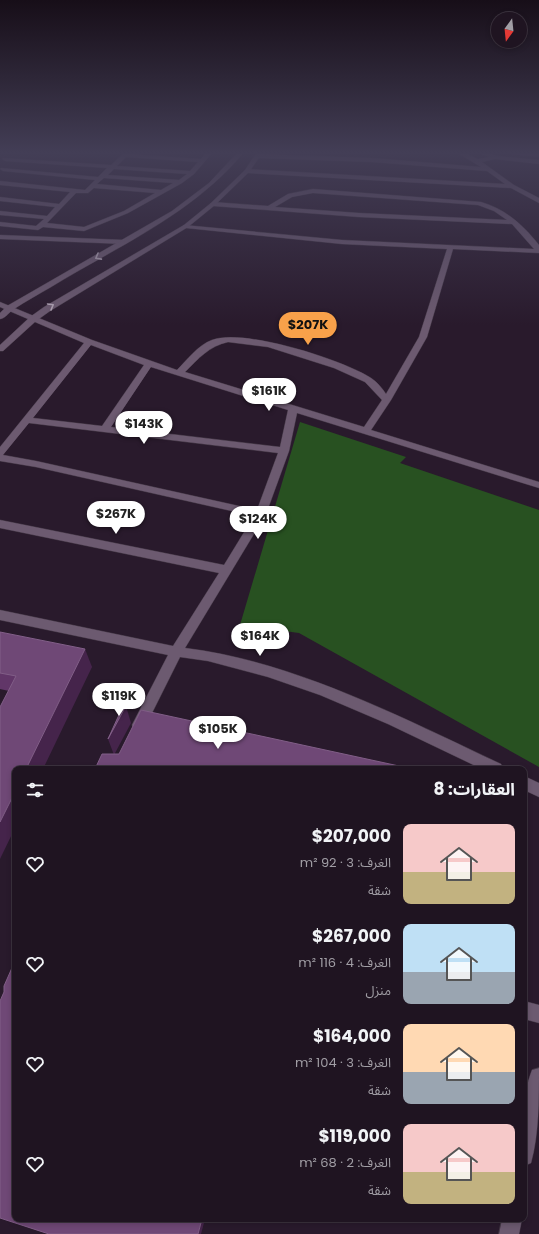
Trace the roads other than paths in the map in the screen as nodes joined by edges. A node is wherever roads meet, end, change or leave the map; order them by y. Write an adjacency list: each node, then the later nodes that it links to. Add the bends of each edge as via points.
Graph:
1 (57, 210): 8 (street)
2 (130, 210): 11 (street, via 90,228)
3 (177, 210): 14 (street)
4 (206, 210): 12 (street)
5 (289, 210): 9 (street)
6 (497, 210): 9 (street)
7 (0, 212): 8 (street)
8 (49, 218): 11 (street)
9 (512, 222): 16 (street)
10 (0, 224): 11 (street, via 38,228)
11 (42, 225)
12 (186, 226): 15 (street, via 342,242); 20 (street, one-way to 12)
13 (0, 237): 14 (street)
14 (125, 242): 18 (street, one-way to 18)
15 (451, 246): 16 (street); 25 (street, via 423,337)
16 (539, 251)
17 (0, 304): 18 (street)
18 (10, 308): 19 (street); 20 (street)
19 (0, 317)
20 (33, 318): 21 (street); 22 (street)
21 (89, 342): 23 (street); 27 (street)
22 (0, 349)
23 (149, 364): 24 (street); 28 (street)
24 (178, 374): 25 (street, via 215,342 249,341 287,350 361,377 369,381); 26 (street)
25 (387, 400): 29 (street)
26 (293, 408): 29 (street); 30 (street)
27 (26, 420): 28 (street); 31 (street)
28 (105, 429): 30 (street)
29 (366, 431): 33 (street)
30 (284, 451): 34 (street)
31 (0, 453)
32 (0, 458): 34 (street)
33 (539, 485)
34 (261, 514): 36 (street)
35 (0, 524): 36 (street)
36 (227, 570): 38 (street)
37 (0, 615): 38 (street)
38 (176, 652): 39 (street); 40 (street, via 208,656 324,691 393,720)
39 (134, 735)
40 (490, 766)
41 (527, 784): 42 (street)
42 (539, 790)
43 (527, 1011): 44 (street)
44 (539, 1014)
45 (539, 1077): 46 (street)
46 (535, 1124): 47 (street)
47 (527, 1147)
48 (511, 1222): 49 (street)
49 (509, 1234)

